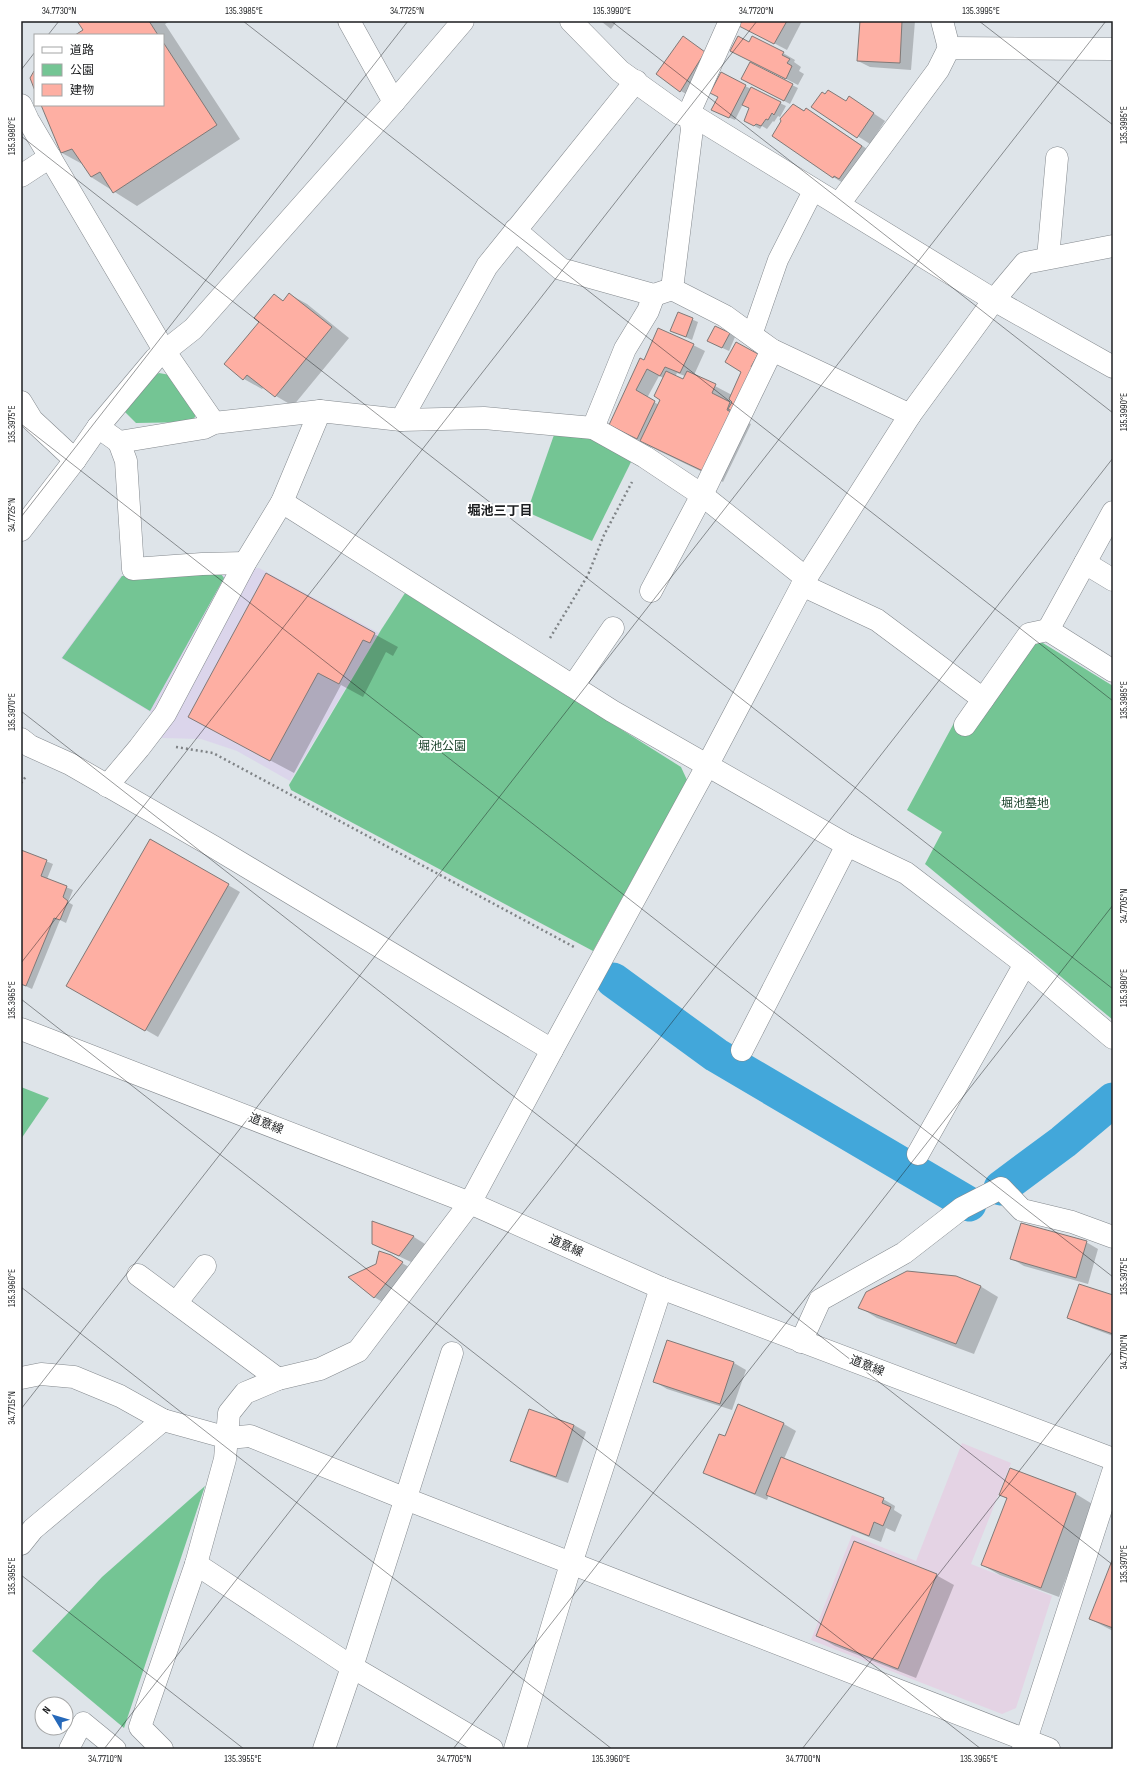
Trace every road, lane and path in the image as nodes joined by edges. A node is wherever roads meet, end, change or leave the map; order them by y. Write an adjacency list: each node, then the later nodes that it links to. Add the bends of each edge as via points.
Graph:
1 (349, 21): 9 (street)
2 (463, 21): 9 (street)
3 (571, 21): 8 (street, via 620,71)
4 (730, 21): 11 (street)
5 (942, 21): 6 (street)
6 (948, 48): 7 (street); 16 (street, via 938,70)
7 (1113, 49)
8 (636, 81): 11 (street, via 680,114); 17 (street)
9 (394, 102): 24 (street, via 193,329)
10 (21, 105): 12 (street)
11 (689, 113): 15 (street); 20 (street, via 692,129)
12 (50, 157): 14 (street); 24 (street)
13 (1057, 158): 19 (street)
14 (21, 176)
15 (814, 189): 16 (street); 22 (lane, via 778,260)
16 (839, 204): 21 (street)
17 (515, 230): 20 (street, via 560,269); 29 (street, via 487,266)
18 (1113, 246): 19 (street)
19 (1048, 258): 21 (street, via 1025,263)
20 (663, 292): 22 (street, via 725,316); 32 (street, via 625,349)
21 (994, 300): 25 (street); 28 (street)
22 (752, 335): 23 (street)
23 (772, 350): 28 (street); 36 (street)
24 (165, 352): 30 (street); 31 (street, via 155,359)
25 (1113, 367)
26 (21, 402): 35 (street, via 32,420)
27 (320, 411): 29 (street); 30 (street); 37 (street)
28 (910, 415): 43 (street)
29 (401, 420): 32 (street, via 484,418)
30 (214, 423): 33 (street, via 204,428)
31 (98, 428): 33 (street); 35 (street)
32 (593, 428): 34 (street)
33 (119, 442): 40 (street, via 126,461 133,569)
34 (645, 457): 36 (street); 47 (path, via 604,535 588,575)
35 (75, 460): 39 (street)
36 (702, 495): 43 (street); 44 (street)
37 (282, 502): 40 (street); 47 (street)
38 (1113, 512): 41 (street)
39 (21, 530)
40 (245, 563): 53 (street, via 165,714)
41 (1085, 563): 42 (street); 46 (street)
42 (1113, 580)
43 (804, 582): 50 (street, via 877,620); 54 (street)
44 (651, 590)
45 (613, 628): 49 (street)
46 (1048, 630): 48 (street); 50 (street, via 1029,634)
47 (536, 662): 49 (street)
48 (1113, 671)
49 (573, 686): 54 (street)
50 (982, 699): 51 (street)
51 (964, 725)
52 (21, 739): 55 (street)
53 (139, 748): 55 (street); 57 (path, via 182,747 213,753)
54 (707, 766): 56 (street); 57 (street)
55 (106, 786): 61 (street, via 221,851)
56 (847, 845): 58 (street, via 906,873); 62 (street)
57 (600, 961): 61 (street)
58 (1025, 964): 60 (street); 63 (street)
59 (21, 1029): 64 (street, 道意線)
60 (1113, 1038)
61 (552, 1050): 64 (street)
62 (742, 1050)
63 (918, 1154)
64 (470, 1203): 68 (street, 道意線); 73 (street, via 358,1351 320,1369)
65 (1113, 1237): 70 (street, via 1072,1222 1022,1210 1001,1188 962,1208 904,1253 820,1300)
66 (205, 1266): 69 (street)
67 (138, 1276): 69 (street)
68 (661, 1288): 70 (street, 道意線); 81 (street)
69 (176, 1303): 73 (street)
70 (801, 1342): 76 (street, 道意線)
71 (452, 1352): 78 (street)
72 (21, 1378): 74 (street, via 41,1374 74,1377 120,1396)
73 (278, 1379): 75 (street, via 245,1393 229,1413)
74 (163, 1420): 75 (street); 79 (street, via 33,1529)
75 (228, 1438): 78 (street, via 250,1436); 80 (street, via 225,1459)
76 (1113, 1459)
77 (1113, 1472): 83 (street)
78 (406, 1499): 81 (street); 82 (street)
79 (21, 1544)
80 (196, 1564): 82 (street); 84 (street, via 140,1727)
81 (571, 1564): 83 (street); 89 (street)
82 (352, 1667): 87 (street); 88 (street)
83 (1025, 1744): 90 (street)
84 (158, 1748)
85 (69, 1749): 86 (lane, via 83,1722)
86 (116, 1749)
87 (324, 1749)
88 (492, 1749)
89 (516, 1749)
90 (1049, 1749)

